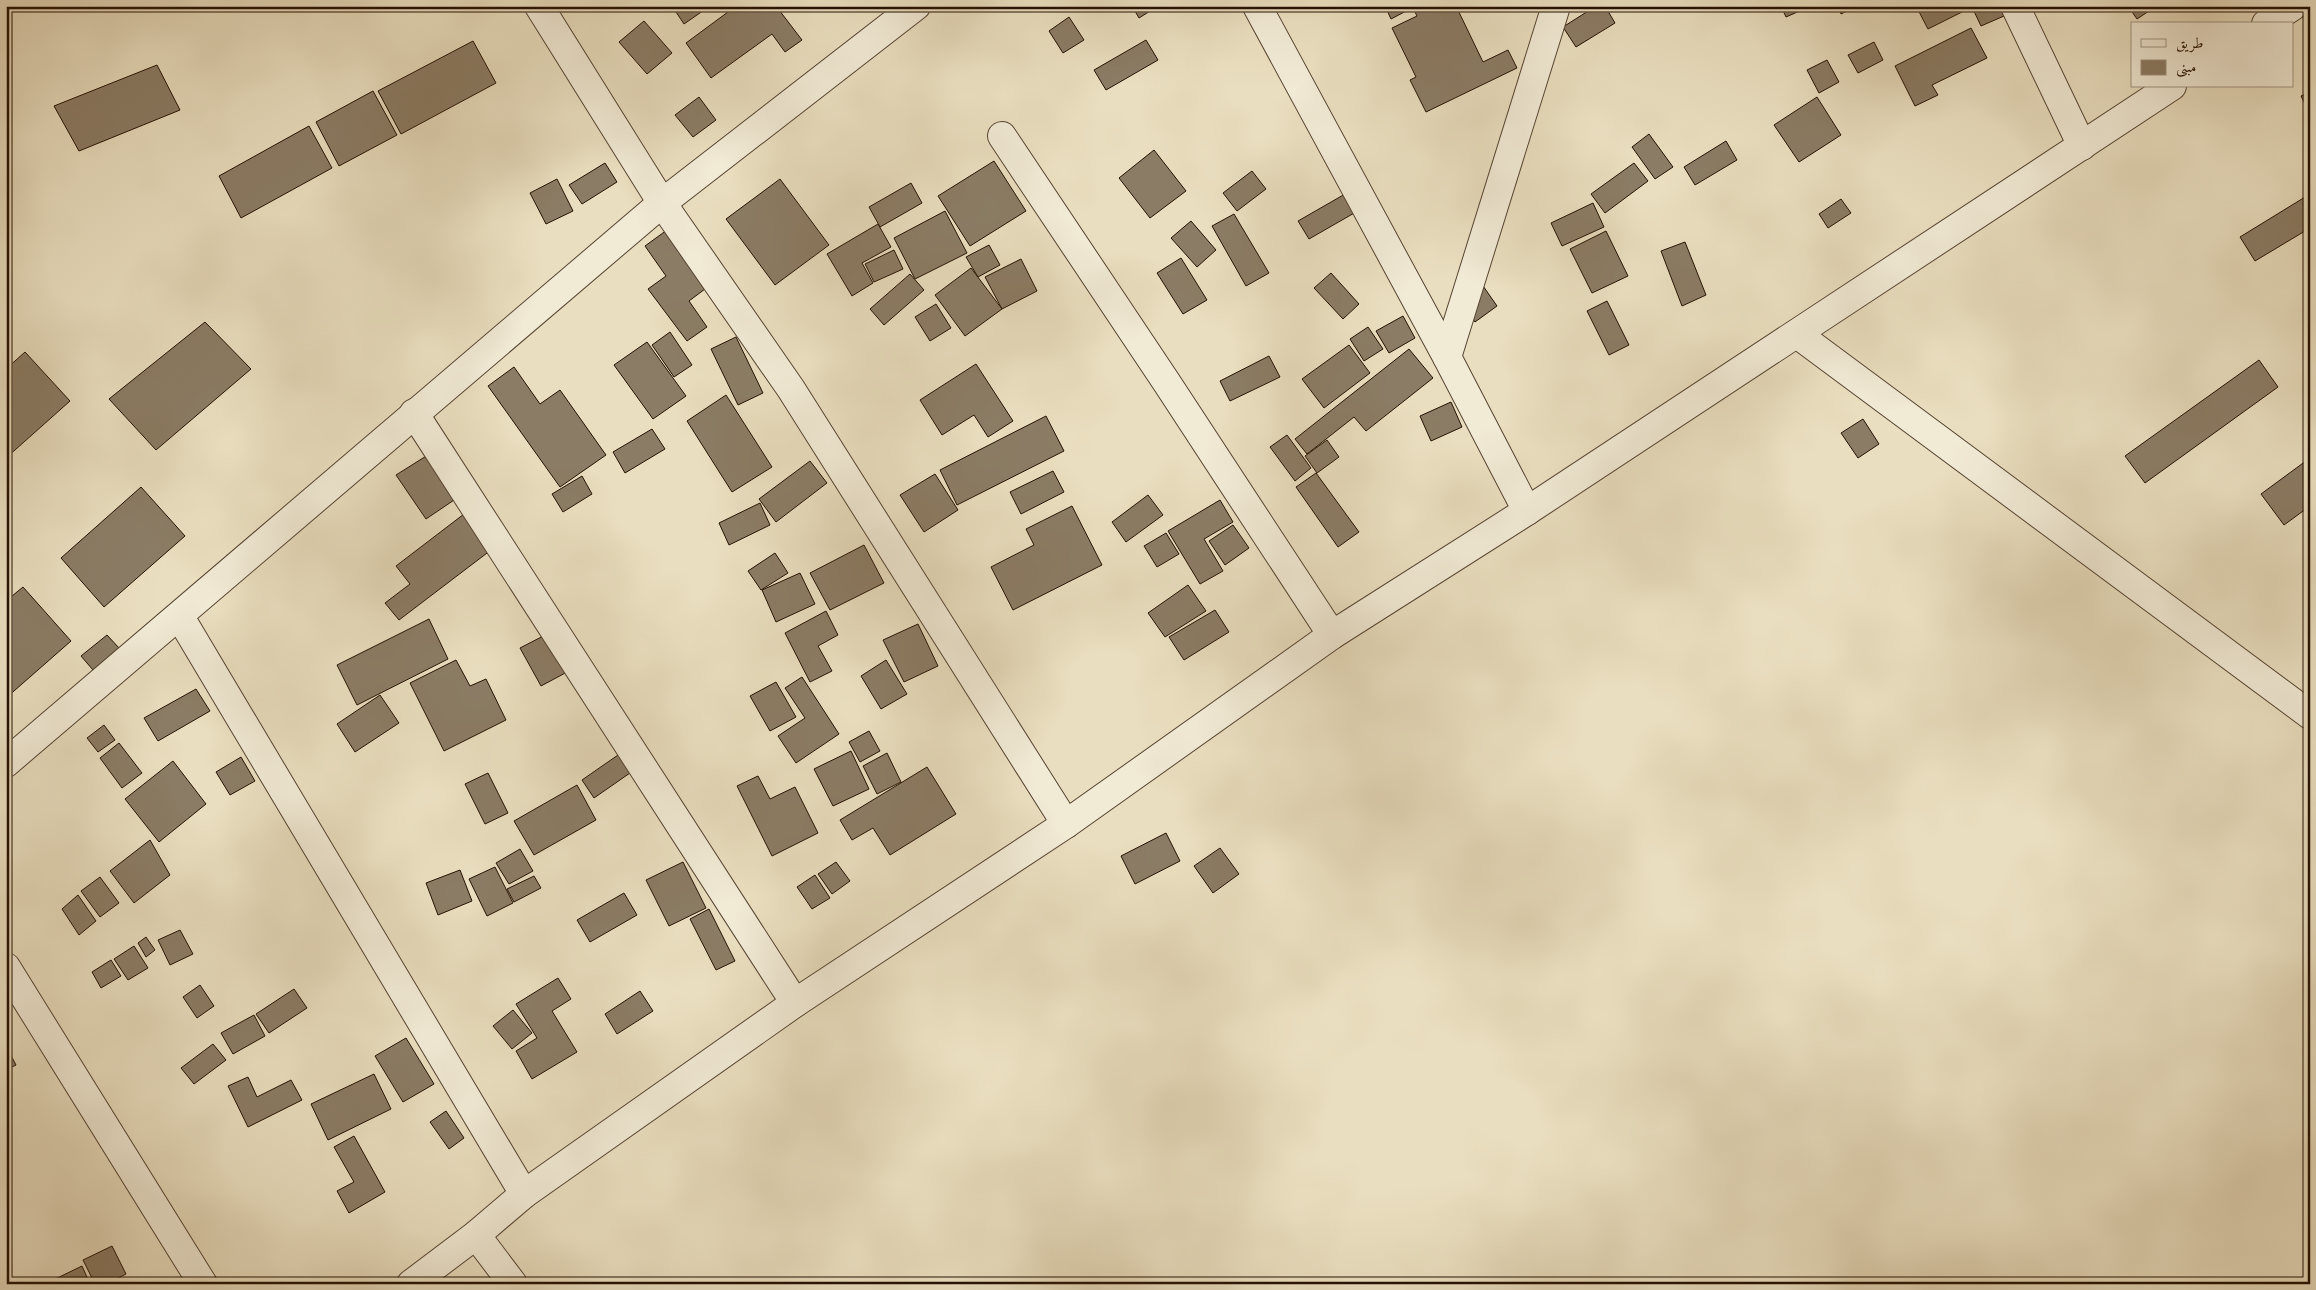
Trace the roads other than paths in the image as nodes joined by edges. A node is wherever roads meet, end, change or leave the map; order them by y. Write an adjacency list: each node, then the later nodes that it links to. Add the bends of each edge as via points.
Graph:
1 (539, 6): 11 (street)
2 (916, 6): 11 (street)
3 (1556, 6): 13 (street)
4 (2015, 6): 10 (street)
5 (2293, 6): 7 (street)
6 (1260, 8): 13 (street)
7 (2269, 22)
8 (2169, 88): 10 (street)
9 (1002, 136): 17 (street)
10 (2082, 146): 12 (street)
11 (662, 204): 14 (street); 20 (street, via 791,389)
12 (1797, 334): 15 (street); 18 (street)
13 (1447, 357): 15 (street)
14 (414, 413): 16 (street); 22 (street)
15 (1527, 511): 17 (street)
16 (180, 617): 19 (street); 23 (street)
17 (1332, 635): 20 (street)
18 (2310, 715)
19 (6, 763)
20 (1066, 824): 22 (street)
21 (6, 967): 25 (street)
22 (795, 1003): 23 (street)
23 (524, 1194): 24 (street)
24 (476, 1235): 26 (street); 27 (street)
25 (203, 1284)
26 (411, 1284)
27 (513, 1284)

